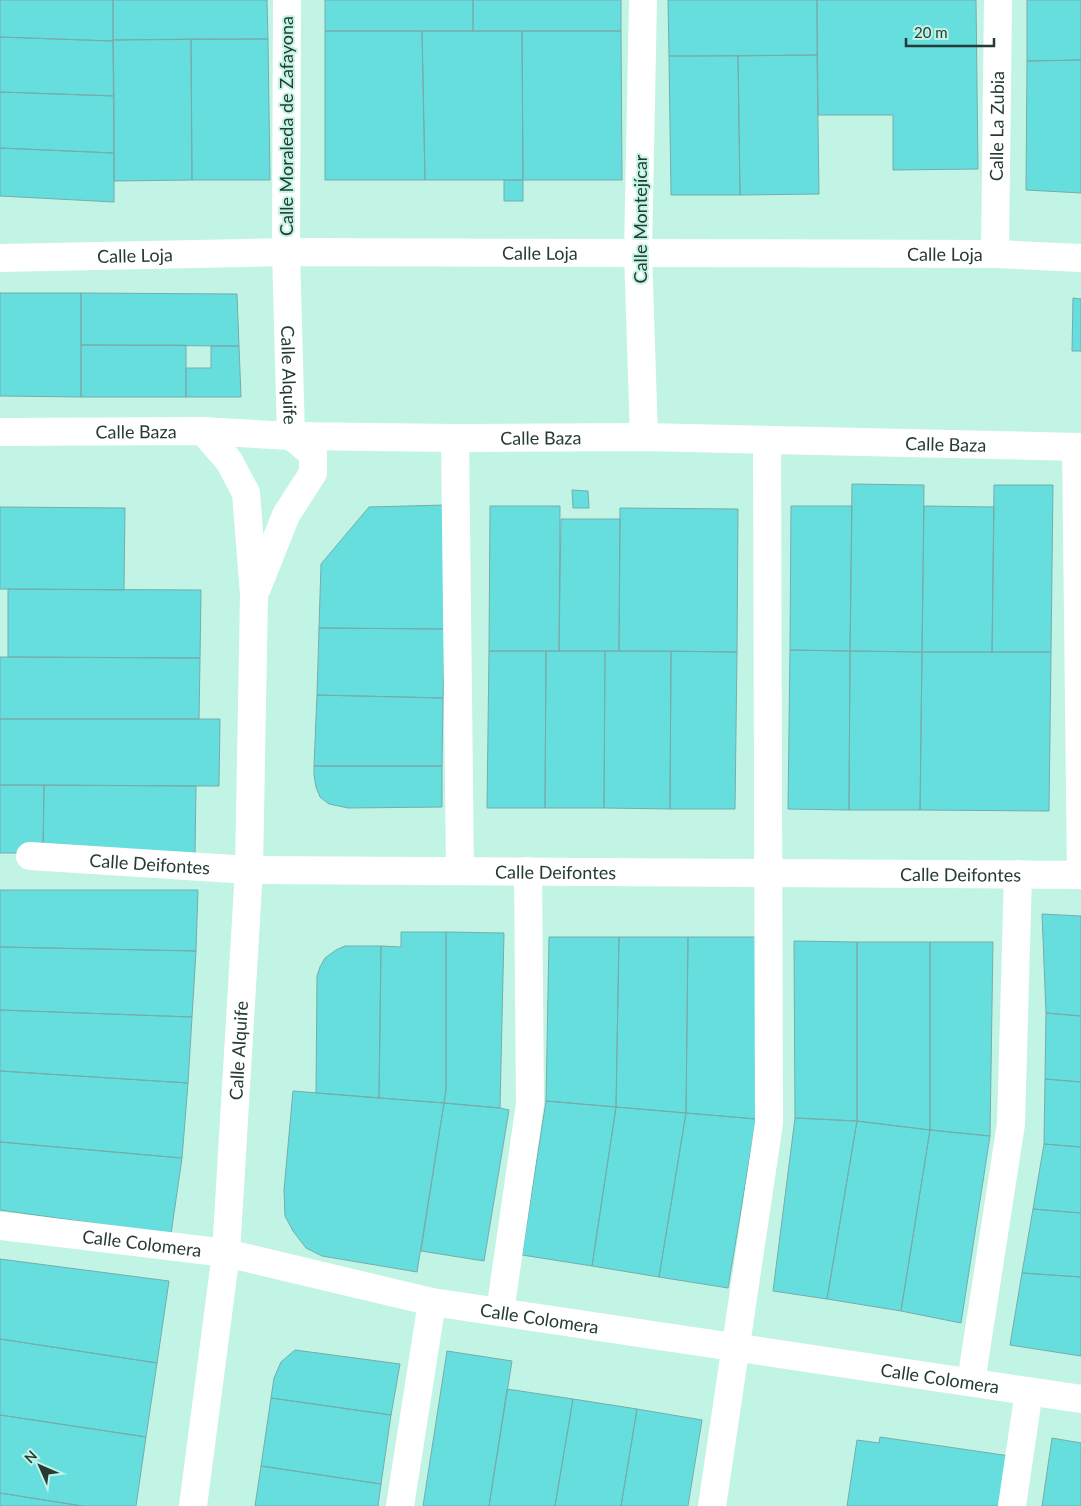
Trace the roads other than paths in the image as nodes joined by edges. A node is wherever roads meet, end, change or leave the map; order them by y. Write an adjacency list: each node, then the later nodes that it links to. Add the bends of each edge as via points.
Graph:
1 (287, 0): 4 (street, Calle Moraleda de Zafayona)
2 (642, 0): 5 (street, Calle Montejícar)
3 (998, 0): 6 (street, Calle La Zubia)
4 (286, 252): 5 (street, Calle Loja); 7 (street, Calle Loja); 11 (street, Calle Alquife)
5 (638, 254): 6 (street, Calle Loja); 12 (street, Calle Montejícar)
6 (995, 254): 8 (street, Calle Loja)
7 (0, 258)
8 (1081, 258)
9 (203, 431): 10 (street, Calle Baza); 11 (street, Calle Baza); 16 (street, Calle Alquife, via 230,461 246,493)
10 (0, 432)
11 (291, 436): 13 (street, Calle Baza); 16 (street, Calle Alquife, via 313,454 313,473 286,515)
12 (644, 437): 13 (street, Calle Baza); 14 (street, Calle Baza)
13 (454, 438): 19 (street)
14 (767, 440): 15 (street, Calle Baza); 21 (street)
15 (1079, 447): 23 (street)
16 (254, 594): 18 (street, Calle Alquife)
17 (30, 856): 18 (street, Calle Deifontes)
18 (249, 870): 19 (street, Calle Deifontes); 25 (street, Calle Alquife)
19 (460, 871): 20 (street, Calle Deifontes)
20 (528, 871): 21 (street, Calle Deifontes); 27 (street, via 530,1104)
21 (767, 873): 22 (street, Calle Deifontes); 28 (street, via 769,1123)
22 (1018, 874): 23 (street, Calle Deifontes); 29 (street, via 1011,1124)
23 (1081, 874)
24 (2, 1226): 25 (street, Calle Colomera)
25 (226, 1253): 26 (street, Calle Colomera); 32 (street, Calle Alquife)
26 (432, 1302): 27 (street, Calle Colomera); 33 (street)
27 (500, 1312): 28 (street, Calle Colomera)
28 (736, 1347): 29 (street, Calle Colomera); 34 (street)
29 (971, 1382): 30 (street, Calle Colomera)
30 (1029, 1391): 31 (street, Calle Colomera); 35 (street)
31 (1081, 1399)
32 (193, 1506)
33 (400, 1506)
34 (712, 1506)
35 (1012, 1506)

